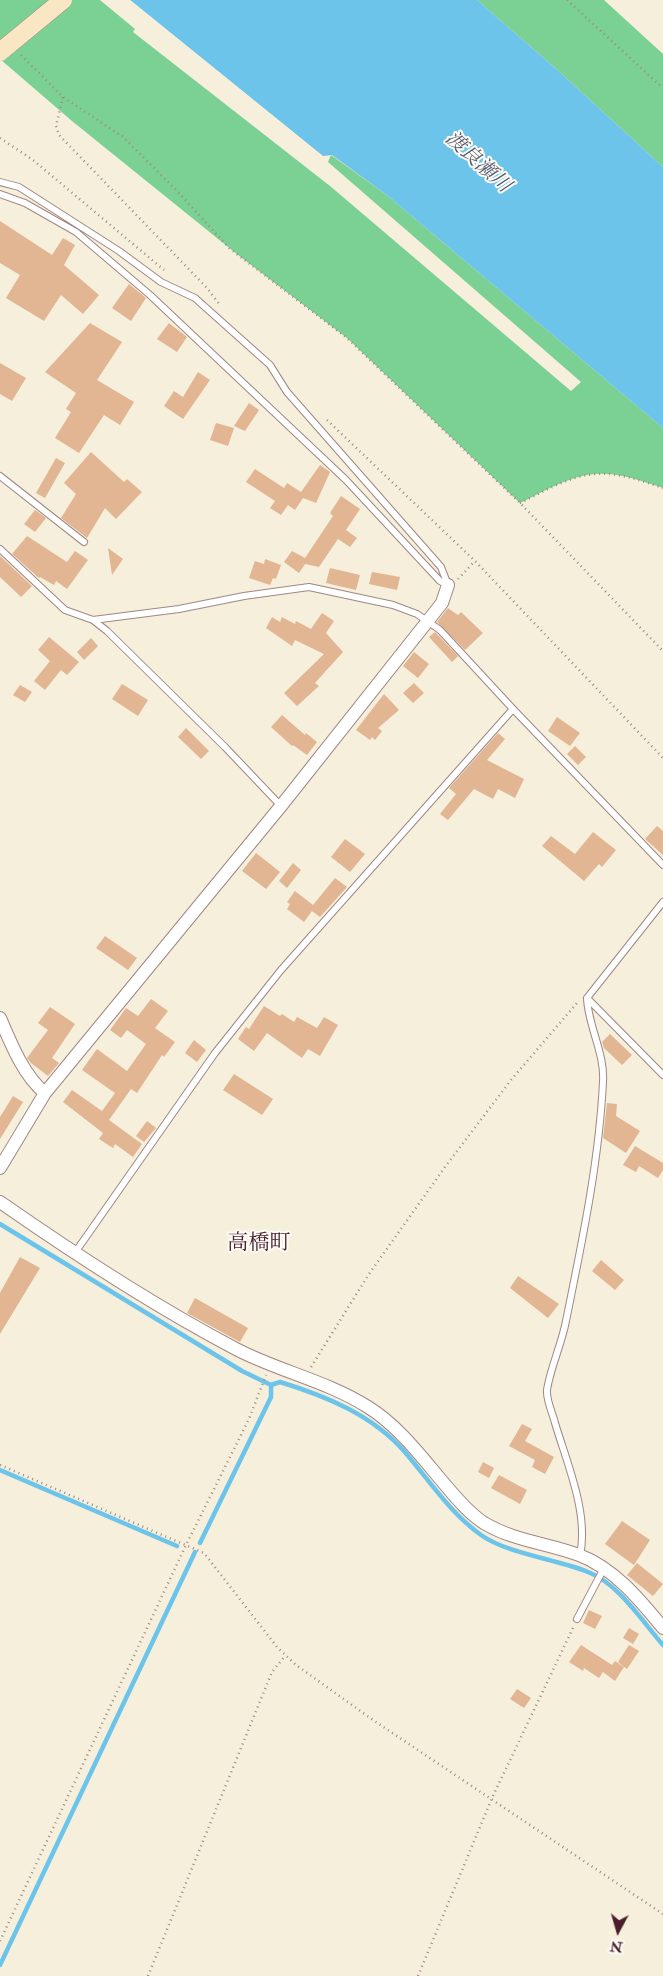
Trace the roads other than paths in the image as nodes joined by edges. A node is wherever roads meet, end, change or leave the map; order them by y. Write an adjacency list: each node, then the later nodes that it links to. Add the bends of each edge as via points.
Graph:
1 (64, 0): 2 (main road, bridge)
2 (7, 50)
3 (0, 182): 8 (lane, via 28,192 120,250 161,282 195,298 222,322 270,365 286,392 441,567)
4 (0, 194): 8 (lane, via 25,203 76,232 150,295 346,480 440,581)
5 (0, 476): 6 (lane)
6 (84, 542)
7 (0, 549): 9 (lane, via 65,610)
8 (451, 583): 10 (street, via 442,603)
9 (94, 620): 10 (lane, via 309,587 393,605); 12 (lane)
10 (427, 621): 11 (lane, via 440,630); 12 (street)
11 (513, 709): 13 (lane); 21 (lane, via 281,970 215,1053)
12 (281, 806): 18 (street)
13 (663, 865)
14 (663, 902): 15 (lane)
15 (587, 998): 17 (lane); 22 (lane, via 604,1080 601,1115 594,1173 566,1322 547,1391 580,1511 583,1541)
16 (0, 1018): 18 (street, via 36,1086)
17 (663, 1075)
18 (45, 1093): 19 (street)
19 (0, 1168)
20 (0, 1202): 21 (street)
21 (74, 1254): 22 (street, via 236,1349 368,1407 411,1444 464,1506 483,1522 510,1537)
22 (580, 1555): 23 (street)
23 (602, 1571): 24 (lane); 25 (street, via 636,1596)
24 (577, 1618)
25 (663, 1628)

